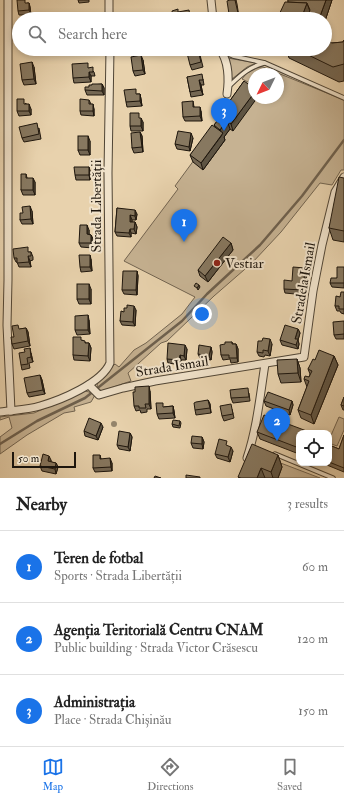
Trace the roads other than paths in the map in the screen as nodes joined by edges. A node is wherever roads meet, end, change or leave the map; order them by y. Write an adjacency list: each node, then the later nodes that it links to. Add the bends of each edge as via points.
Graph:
1 (8, 0): 15 (street, via 7,325)
2 (109, 0): 4 (street)
3 (211, 0): 5 (street)
4 (109, 12)
5 (212, 12)
6 (110, 56): 14 (street, Strada Libertății, via 110,363 108,369)
7 (223, 56): 10 (street, via 229,82)
8 (233, 56): 9 (lane)
9 (265, 63): 10 (lane, via 246,71); 11 (lane)
10 (228, 91)
11 (344, 98)
12 (344, 177): 13 (street, Stradela Ismail, via 335,192 322,245 304,357)
13 (265, 364): 14 (street, Strada Ismail, via 155,381 99,395); 17 (street)
14 (89, 385): 15 (street, via 40,407)
15 (11, 411): 16 (street)
16 (0, 412)
17 (252, 444): 18 (lane); 20 (street)
18 (259, 447)
19 (274, 453): 21 (lane)
20 (245, 464)
21 (333, 478)

